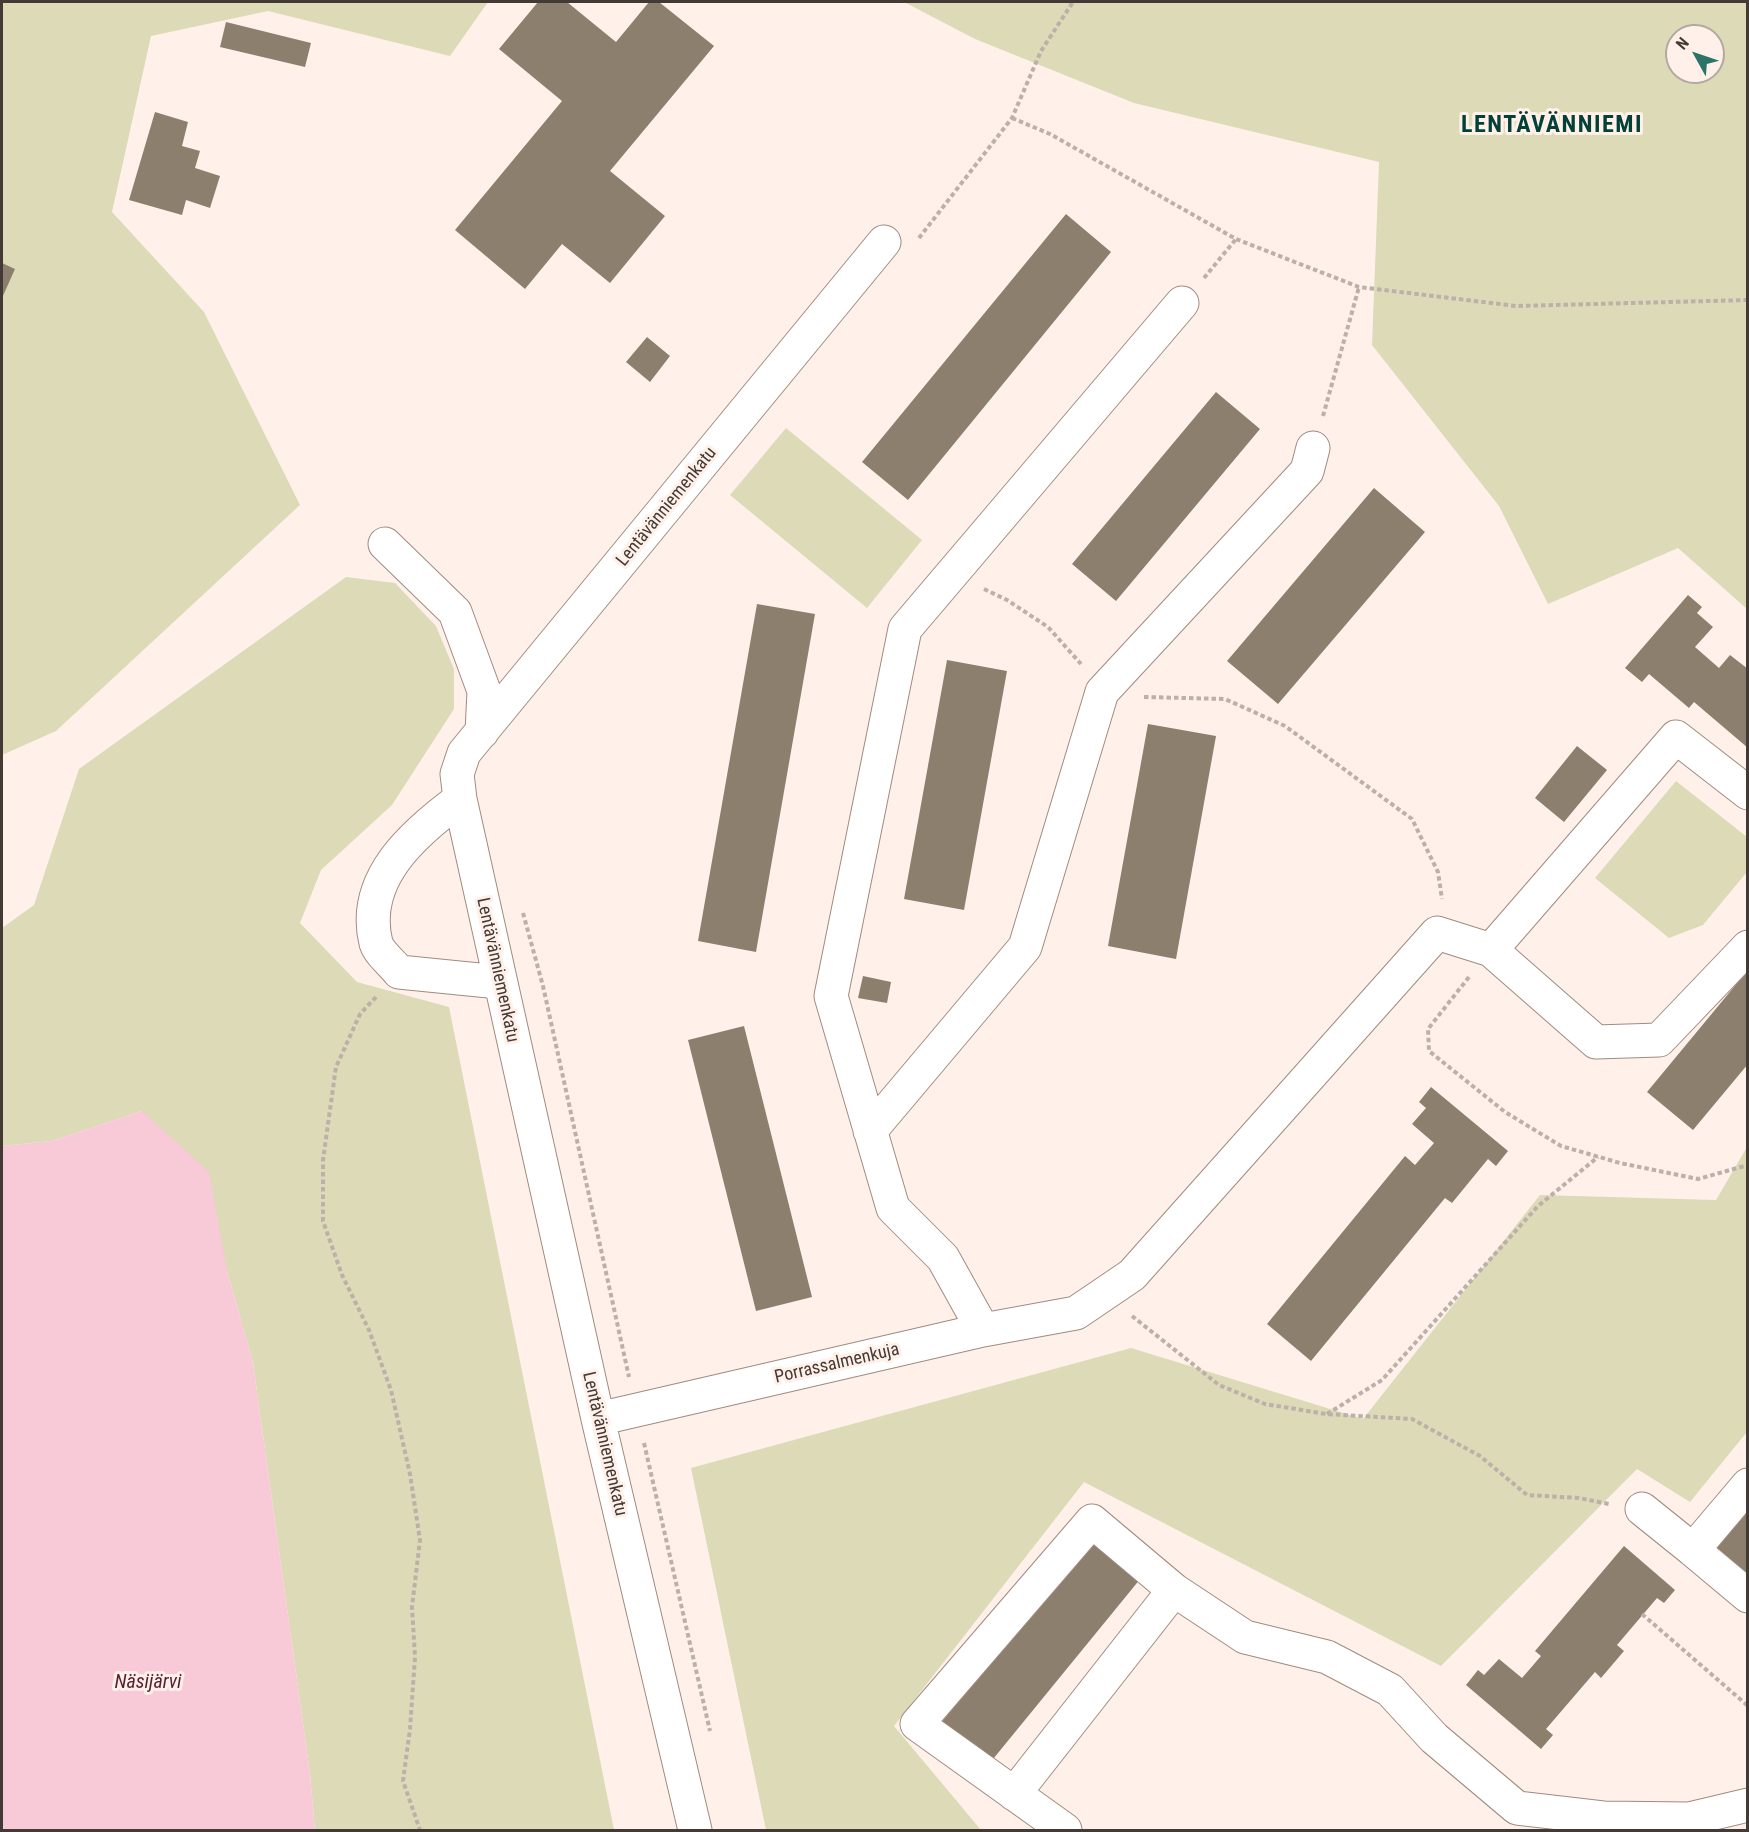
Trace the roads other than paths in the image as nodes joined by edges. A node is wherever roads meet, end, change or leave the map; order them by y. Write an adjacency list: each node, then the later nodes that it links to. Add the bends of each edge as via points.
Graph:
1 (898, 244): 5 (street, Lentävänniemenkatu)
2 (1182, 303): 11 (street, via 905,629 831,996)
3 (1313, 448): 11 (street, via 1307,471 1102,692 1025,947)
4 (385, 544): 5 (street, via 455,612 484,691)
5 (482, 732): 7 (street, Lentävänniemenkatu, via 464,753 457,774)
6 (1748, 793): 9 (street, via 1676,736)
7 (460, 799): 10 (street, Lentävänniemenkatu); 10 (street, via 407,842 387,872 374,901 376,945 399,972)
8 (1748, 947): 9 (street, via 1659,1040 1596,1042)
9 (1491, 950): 12 (street, Porrassalmenkuja, via 1437,933 1132,1275 1089,1305)
10 (499, 982): 13 (street, Lentävänniemenkatu)
11 (870, 1131): 12 (street, via 893,1208 943,1258)
12 (983, 1330): 13 (street, Porrassalmenkuja)
13 (598, 1419): 22 (street, Lentävänniemenkatu)
14 (1748, 1485): 16 (street)
15 (1642, 1509): 16 (street)
16 (1693, 1550): 18 (street)
17 (1174, 1590): 19 (street); 19 (street, via 1092,1521 917,1724); 20 (street, via 1245,1637 1327,1657 1389,1690 1434,1738 1517,1808 1603,1818 1689,1819)
18 (1748, 1596)
19 (1014, 1794): 23 (street)
20 (1748, 1805)
21 (1748, 1820): 24 (street)
22 (695, 1830)
23 (1065, 1830)
24 (1733, 1830)

